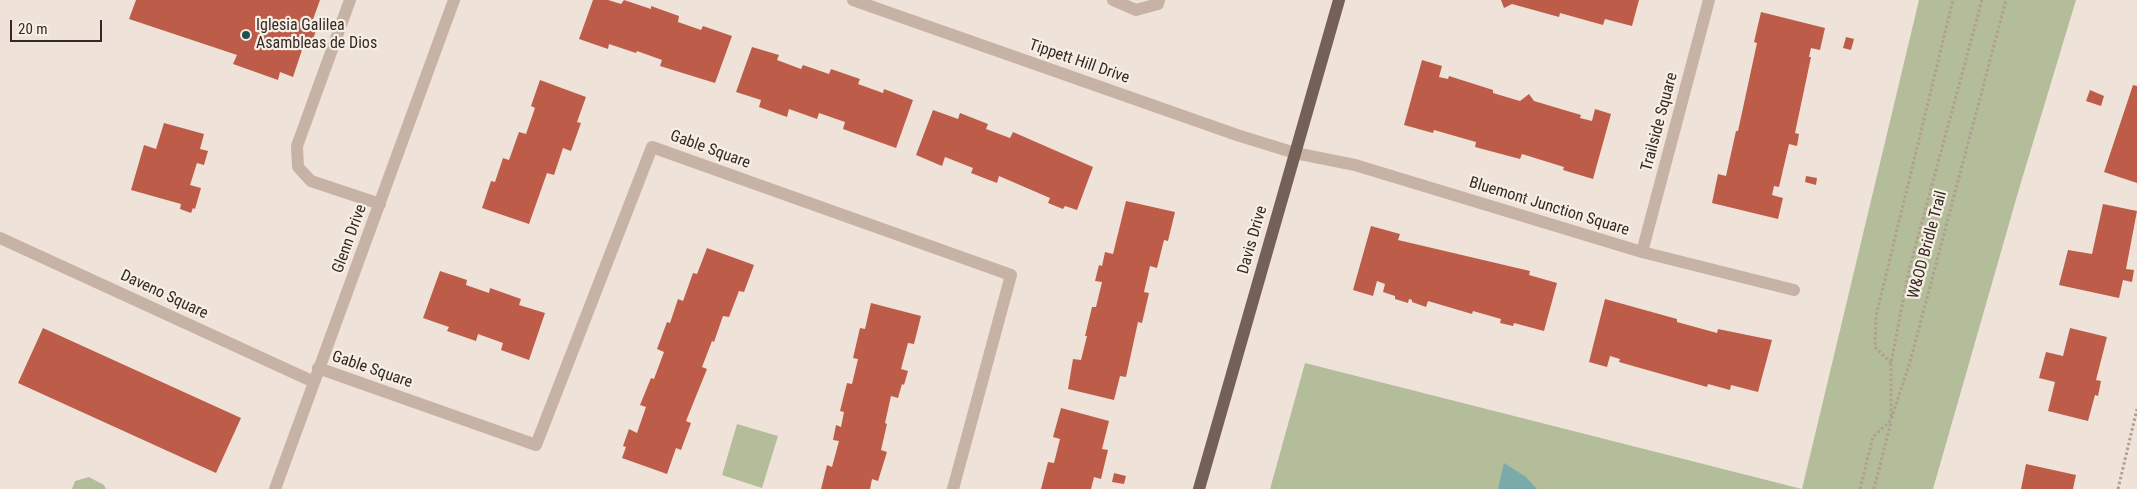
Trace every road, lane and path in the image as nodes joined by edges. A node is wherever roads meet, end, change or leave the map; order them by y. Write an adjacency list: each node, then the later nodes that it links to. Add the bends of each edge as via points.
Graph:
1 (350, 0): 12 (street, via 296,146 298,167 311,181)
2 (454, 0): 12 (street, Glenn Drive)
3 (853, 0): 11 (street, Tippett Hill Drive)
4 (1113, 0): 5 (street, via 1136,10 1158,4)
5 (1159, 0)
6 (1339, 0): 11 (main road, Davis Drive)
7 (1709, 0): 14 (street, Trailside Square)
8 (1953, 0): 16 (path, via 1876,316 1875,346)
9 (1982, 0): 16 (path, via 1909,270)
10 (2006, 0): 20 (path, W&OD Bridle Trail)
11 (1295, 153): 14 (street, Bluemont Junction Square, via 1355,165); 23 (main road, Davis Drive)
12 (380, 204): 17 (street, Glenn Drive)
13 (0, 238): 18 (street, Daveno Square)
14 (1642, 252): 15 (street, Bluemont Junction Square)
15 (1794, 290)
16 (1891, 363): 20 (path)
17 (318, 368): 18 (street, Glenn Drive); 22 (street, Gable Square, via 536,445 652,147 1011,275)
18 (314, 382): 21 (street, Glenn Drive)
19 (2137, 409): 26 (path)
20 (1892, 420): 24 (path, via 1873,437); 25 (path)
21 (275, 489)
22 (953, 489)
23 (1199, 489)
24 (1860, 489)
25 (1874, 489)
26 (2118, 489)

